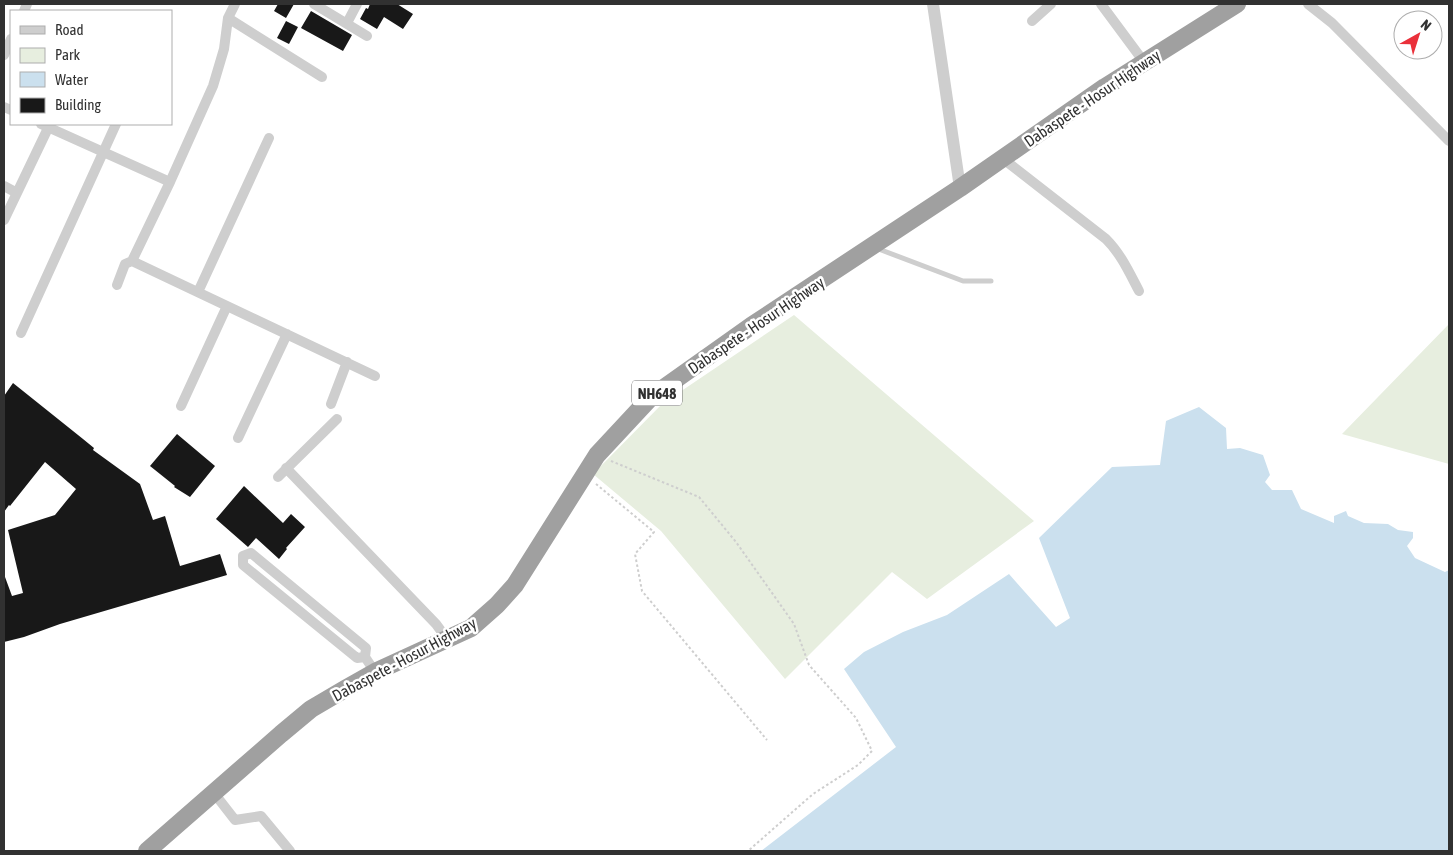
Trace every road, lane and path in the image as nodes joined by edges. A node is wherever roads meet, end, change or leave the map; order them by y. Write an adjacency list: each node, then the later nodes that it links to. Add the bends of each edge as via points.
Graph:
1 (235, 4): 9 (street)
2 (314, 4): 11 (street)
3 (357, 4): 11 (street)
4 (933, 4): 25 (street)
5 (1052, 4): 10 (street)
6 (1101, 4): 15 (street)
7 (1237, 4): 15 (highway, Dabaspete - Hosur Highway / NH648)
8 (1308, 4): 20 (street, via 1332,23)
9 (228, 18): 16 (street); 23 (street, via 224,49 213,86)
10 (1032, 21)
11 (346, 23): 12 (street)
12 (367, 36)
13 (10, 41): 14 (street)
14 (4, 55)
15 (1144, 62): 22 (highway, Dabaspete - Hosur Highway / NH648)
16 (322, 77)
17 (46, 125): 21 (street); 26 (street)
18 (116, 125): 21 (street)
19 (269, 138): 33 (street)
20 (1449, 141)
21 (104, 153): 23 (street); 35 (street)
22 (1002, 158): 25 (highway, Dabaspete - Hosur Highway / NH648); 32 (street, via 1110,243)
23 (170, 182): 29 (street)
24 (4, 186): 26 (street)
25 (960, 188): 28 (highway, Dabaspete - Hosur Highway / NH648)
26 (17, 193): 27 (street)
27 (4, 220)
28 (871, 246): 30 (lane, via 963,281); 43 (highway, Dabaspete - Hosur Highway / NH648, via 651,397)
29 (132, 260): 31 (street, via 125,264); 33 (street)
30 (991, 281)
31 (117, 285)
32 (1139, 291)
33 (198, 292): 34 (street)
34 (227, 306): 36 (street); 40 (street)
35 (21, 333)
36 (287, 334): 37 (street); 42 (street)
37 (347, 362): 38 (street); 39 (street)
38 (375, 376)
39 (331, 404)
40 (182, 406)
41 (337, 419): 44 (street)
42 (238, 438)
43 (597, 455): 46 (highway, Dabaspete - Hosur Highway / NH648); 54 (path, via 699,497 736,542 794,624 809,665 856,718 872,751 858,765 813,794)
44 (286, 468): 45 (street); 47 (street)
45 (278, 477)
46 (583, 477): 47 (highway, Dabaspete - Hosur Highway / NH648, via 515,584 471,628); 50 (path, via 654,532 635,554 642,591)
47 (447, 639): 49 (highway, Dabaspete - Hosur Highway / NH648)
48 (365, 657): 48 (street, via 357,658 243,565 243,556 251,552 366,648); 49 (street)
49 (375, 672): 51 (highway, Dabaspete - Hosur Highway / NH648, via 311,709)
50 (768, 740)
51 (214, 793): 52 (highway, Dabaspete - Hosur Highway / NH648); 53 (street, via 235,820 261,816)
52 (147, 851)
53 (290, 851)
54 (748, 851)

